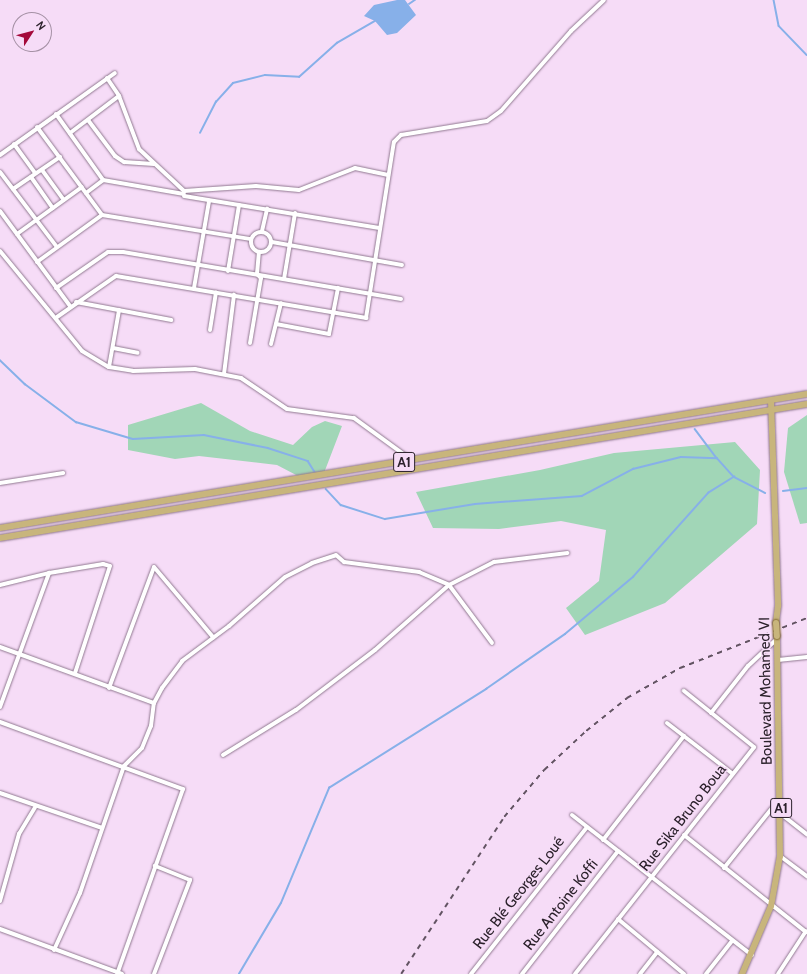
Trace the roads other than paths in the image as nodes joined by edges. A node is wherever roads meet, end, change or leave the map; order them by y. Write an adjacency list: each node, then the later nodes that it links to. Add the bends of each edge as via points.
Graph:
1 (604, 0): 16 (street, via 571,31 501,111 487,121 421,131 397,138)
2 (115, 73): 3 (street)
3 (107, 78): 4 (street); 5 (street)
4 (119, 96): 6 (street); 12 (street, via 139,149)
5 (56, 114): 7 (street); 8 (street)
6 (88, 120): 8 (street); 12 (street, via 115,156 124,162)
7 (37, 127): 9 (street); 11 (street)
8 (70, 133): 18 (street)
9 (14, 144): 10 (street); 15 (street)
10 (0, 154)
11 (60, 157): 13 (street); 19 (street)
12 (155, 164): 22 (street)
13 (42, 170): 15 (street); 23 (street)
14 (0, 172): 20 (street)
15 (35, 173): 17 (street)
16 (388, 175): 22 (street, via 355,168 299,190 256,186); 32 (street)
17 (31, 177): 20 (street); 26 (street)
18 (103, 180): 21 (street); 22 (street)
19 (82, 187): 21 (street); 23 (street)
20 (13, 189): 31 (street)
21 (86, 193): 30 (street)
22 (184, 193): 24 (street)
23 (64, 200): 26 (street)
24 (209, 201): 25 (street); 34 (street)
25 (239, 204): 27 (street); 36 (street)
26 (53, 208): 31 (street)
27 (267, 209): 29 (street); 33 (street)
28 (0, 211): 35 (street)
29 (295, 213): 32 (street); 39 (street)
30 (102, 215): 34 (street); 40 (street)
31 (36, 220): 35 (street); 40 (street)
32 (379, 228): 43 (street)
33 (262, 231): 37 (street, via 255,233); 38 (street, via 269,235)
34 (204, 233): 36 (street); 46 (street)
35 (17, 234): 44 (street)
36 (234, 238): 37 (street); 47 (street)
37 (250, 239): 42 (street, via 252,248)
38 (272, 242): 39 (street); 42 (street, via 268,250)
39 (290, 246): 43 (street); 49 (street)
40 (57, 247): 44 (street)
41 (0, 251): 63 (street)
42 (259, 253): 48 (street)
43 (375, 259): 45 (street); 54 (street)
44 (38, 262): 50 (street)
45 (402, 265)
46 (197, 266): 47 (street); 50 (street, via 108,252); 51 (street)
47 (228, 271): 48 (street)
48 (257, 274): 49 (street); 56 (street, via 261,278)
49 (284, 279): 52 (street)
50 (56, 288): 60 (street)
51 (194, 288): 53 (street); 58 (street, via 116,276)
52 (338, 288): 54 (street); 62 (street)
53 (216, 292): 55 (street); 66 (street)
54 (369, 293): 57 (street); 62 (street, via 366,318)
55 (234, 295): 56 (street); 72 (street)
56 (258, 299): 59 (street); 67 (street)
57 (401, 299)
58 (76, 302): 60 (street); 61 (street)
59 (281, 303): 62 (street); 65 (street)
60 (70, 306): 63 (street)
61 (119, 310): 64 (street); 69 (street)
62 (334, 312): 65 (street, via 329,334)
63 (57, 317): 71 (street, via 82,351)
64 (171, 320)
65 (276, 324): 68 (street)
66 (210, 330)
67 (250, 343)
68 (271, 344)
69 (113, 348): 70 (street); 71 (street)
70 (138, 353)
71 (109, 367): 72 (street, via 133,371 195,369)
72 (224, 374): 77 (street, via 247,382 273,402 287,409 347,415)
73 (807, 394): 74 (main road, A1)
74 (771, 401): 76 (main road, Boulevard Mohamed VI / A1); 77 (main road, A1)
75 (807, 404): 76 (main road, A1)
76 (772, 411): 81 (main road, A1); 87 (main road, Boulevard Mohamed VI / A1, bridge)
77 (413, 461): 80 (main road, A1)
78 (63, 473): 79 (street)
79 (0, 483)
80 (0, 528)
81 (0, 538)
82 (567, 553): 85 (street, via 494,562)
83 (49, 573): 84 (street); 90 (street); 93 (street, via 103,564 110,566)
84 (0, 585)
85 (449, 585): 86 (street, via 420,572 344,562 336,555 312,562 285,577); 88 (street); 102 (street, via 375,650 296,710)
86 (213, 637): 94 (street, via 154,567); 96 (street, via 182,660)
87 (776, 638): 92 (main road, Boulevard Mohamed VI / A1); 98 (street, via 748,666)
88 (492, 642)
89 (0, 647): 90 (street)
90 (19, 654): 93 (street); 97 (street)
91 (807, 657): 92 (street)
92 (778, 660): 108 (main road, Boulevard Mohamed VI / A1)
93 (75, 673): 94 (street)
94 (109, 688): 96 (street)
95 (684, 691): 98 (street, Rue Sika Bruno Boua)
96 (154, 703): 103 (street, via 151,726 142,748)
97 (0, 707)
98 (711, 713): 104 (street, Rue Sika Bruno Boua, via 754,747)
99 (0, 722): 103 (street)
100 (667, 723): 101 (street)
101 (684, 736): 104 (street); 114 (street)
102 (223, 755)
103 (124, 766): 111 (street); 117 (street, via 183,788)
104 (733, 774): 113 (street, Rue Sika Bruno Boua)
105 (0, 793): 106 (street)
106 (35, 807): 111 (street); 121 (street, via 19,834)
107 (772, 808): 118 (street)
108 (781, 814): 112 (street); 116 (main road, Boulevard Mohamed VI / A1)
109 (572, 816): 110 (street)
110 (587, 827): 114 (street); 132 (street, Rue Blé Georges Loué)
111 (102, 828): 127 (street, via 80,893)
112 (807, 834)
113 (684, 835): 118 (street); 120 (street, Rue Sika Bruno Boua)
114 (603, 840): 115 (street)
115 (618, 851): 120 (street); 133 (street, Rue Antoine Koffi)
116 (780, 856): 119 (street); 122 (main road, Boulevard Mohamed VI / A1)
117 (155, 866): 130 (street); 131 (street, via 190,880)
118 (724, 868): 122 (street)
119 (807, 876)
120 (652, 877): 123 (street, Rue Sika Bruno Boua); 126 (street)
121 (0, 901)
122 (771, 906): 125 (street); 129 (main road, Boulevard Mohamed VI / A1)
123 (618, 919): 128 (street); 134 (street, Rue Sika Bruno Boua)
124 (0, 929): 127 (street)
125 (806, 931): 139 (street)
126 (732, 941): 129 (street); 137 (street)
127 (54, 950): 130 (street)
128 (657, 952): 135 (street); 136 (street)
129 (752, 955): 138 (main road, Boulevard Mohamed VI / A1)
130 (119, 973)
131 (154, 974)
132 (471, 974)
133 (522, 974)
134 (575, 974)
135 (640, 974)
136 (684, 974)
137 (706, 974)
138 (742, 974)
139 (778, 974)

